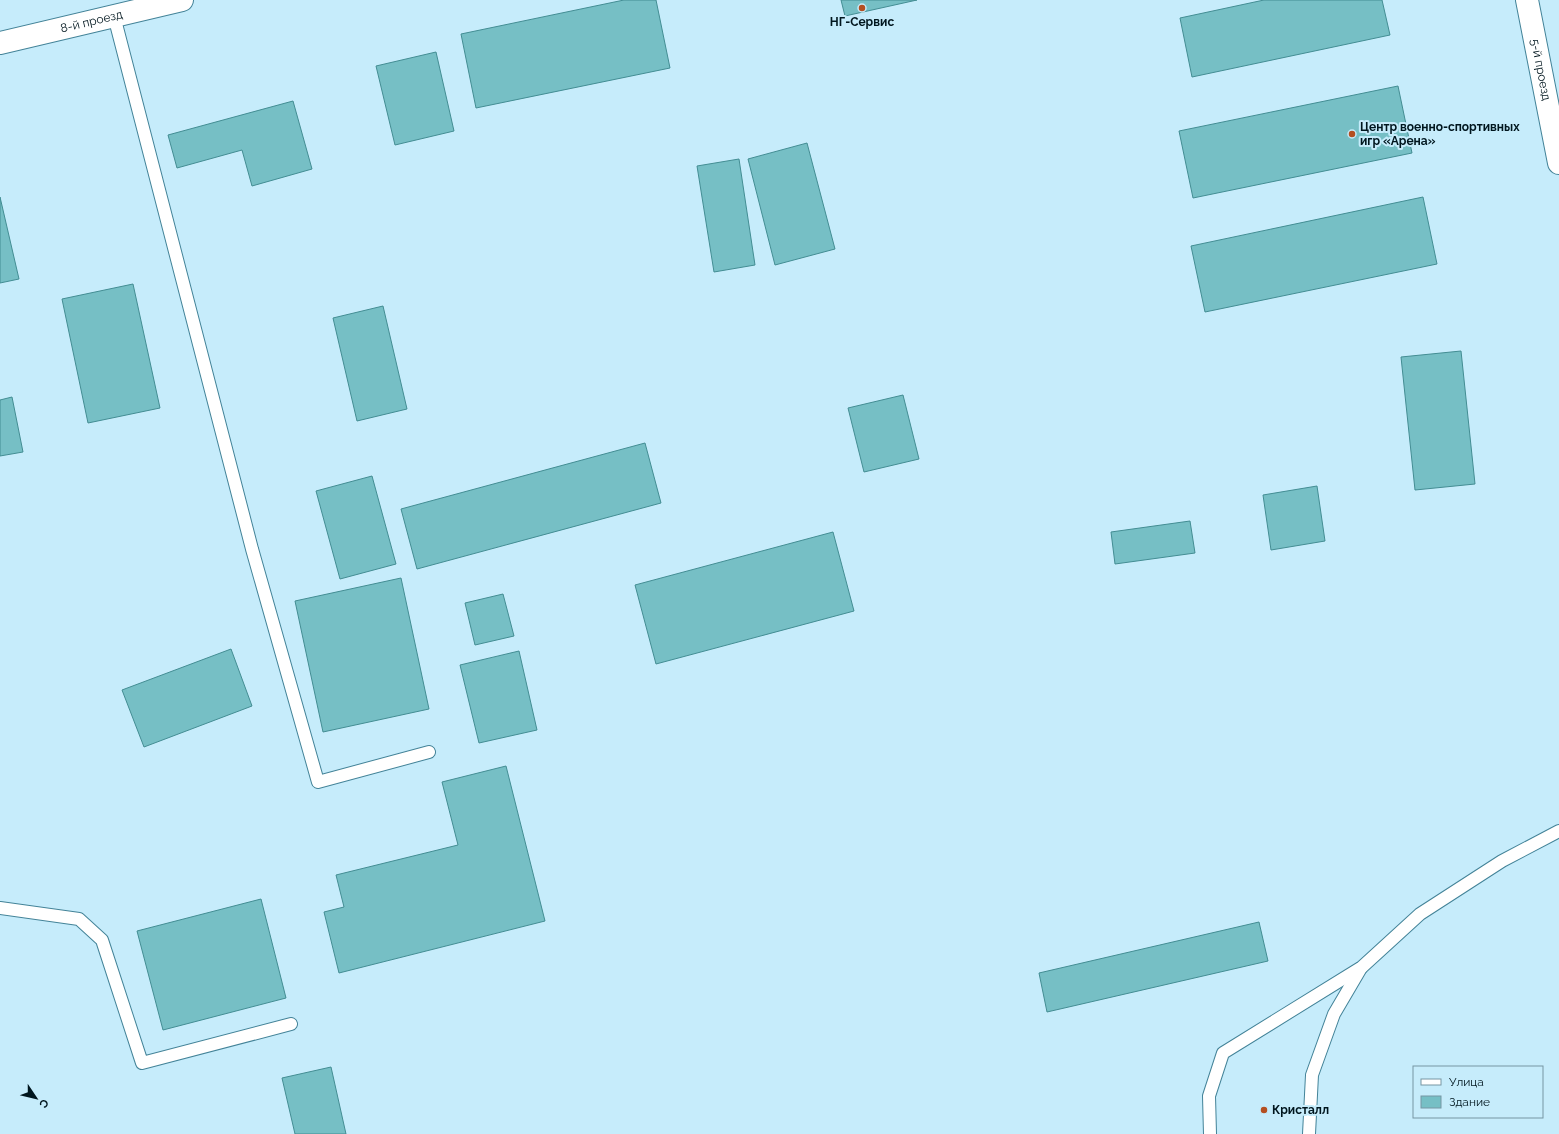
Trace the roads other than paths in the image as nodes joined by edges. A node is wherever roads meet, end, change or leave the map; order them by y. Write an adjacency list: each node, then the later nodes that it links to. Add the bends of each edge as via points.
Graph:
1 (182, 0): 3 (street, 8-й проезд)
2 (1527, 0): 5 (street, 5-й проезд)
3 (114, 16): 4 (street, 8-й проезд); 6 (lane, via 252,550 318,782)
4 (0, 43)
5 (1559, 163)
6 (429, 752)
7 (1559, 831): 9 (lane, via 1502,861 1420,914)
8 (0, 908): 10 (lane, via 79,919 102,940 142,1063)
9 (1362, 967): 11 (lane, via 1223,1053 1209,1096); 12 (lane, via 1334,1014 1312,1075)
10 (291, 1024)
11 (1210, 1134)
12 (1309, 1134)

